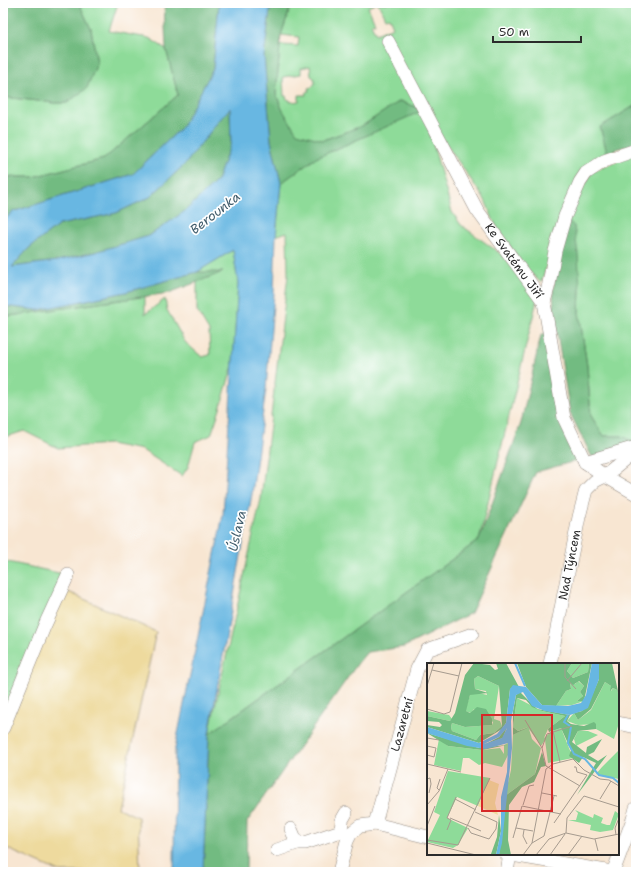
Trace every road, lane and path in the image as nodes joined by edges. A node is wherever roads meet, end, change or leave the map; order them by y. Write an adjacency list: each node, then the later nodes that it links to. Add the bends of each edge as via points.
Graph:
1 (388, 41): 3 (street, Ke Svatému Jiří, via 477,210)
2 (636, 150): 3 (street, via 604,161 586,173 580,182 565,216)
3 (544, 302): 6 (street, Ke Svatému Jiří, via 564,418)
4 (636, 447): 6 (street)
5 (636, 451): 7 (street, Nad Týncem)
6 (585, 462): 7 (street, Ke Svatému Jiří)
7 (605, 476): 8 (street, Ke Svatému Jiří); 11 (street, Nad Týncem, via 586,490)
8 (636, 494)
9 (68, 575): 14 (street)
10 (472, 634): 17 (street, Lazaretní, via 427,650 417,669)
11 (550, 663)
12 (619, 723): 13 (street)
13 (636, 727)
14 (3, 728)
15 (636, 809): 26 (street)
16 (346, 813): 20 (street, via 341,831 305,843)
17 (375, 824): 19 (street); 24 (street, via 360,826 346,841)
18 (291, 829): 20 (street)
19 (427, 836)
20 (297, 843): 21 (street)
21 (277, 850)
22 (509, 855): 25 (street)
23 (515, 855): 26 (street)
24 (340, 872)
25 (507, 872)
26 (613, 872)

